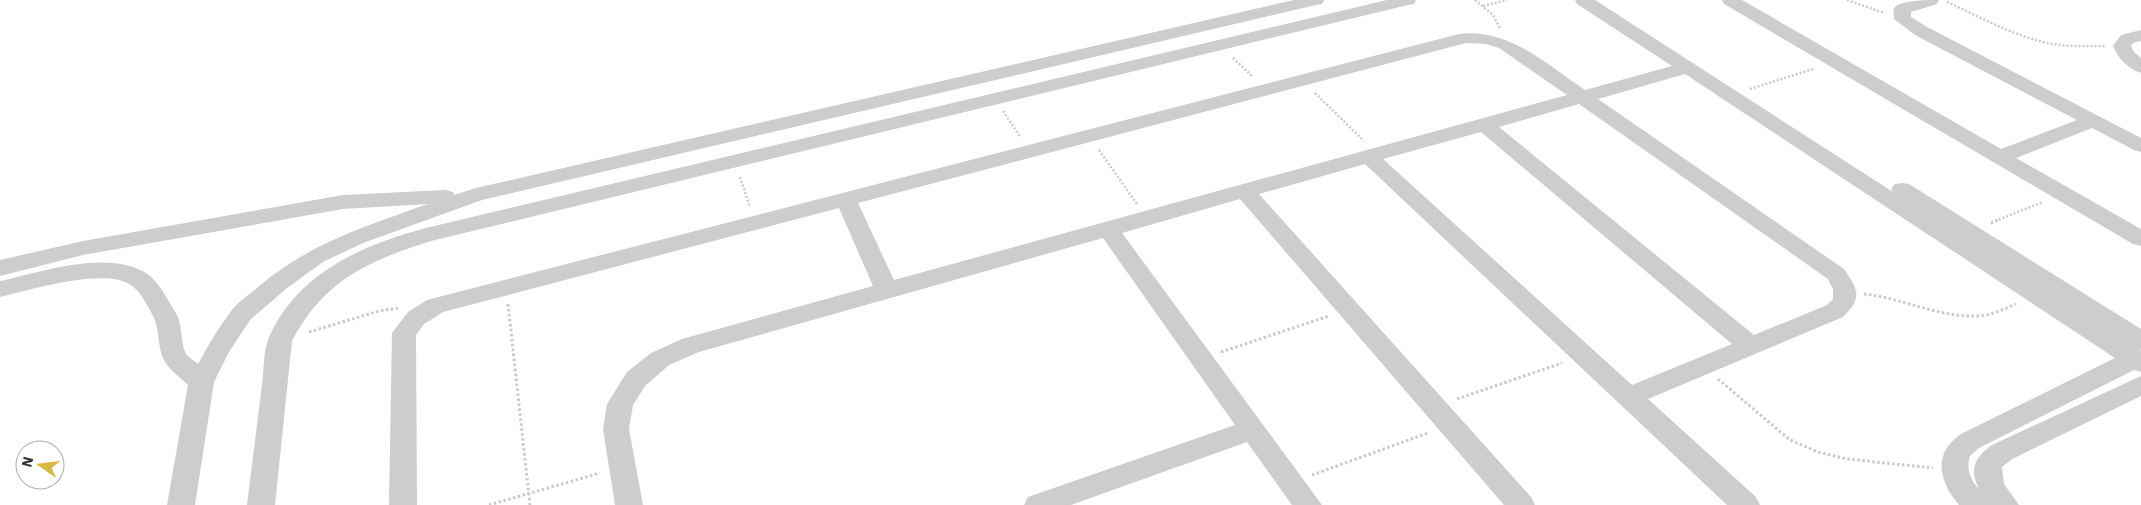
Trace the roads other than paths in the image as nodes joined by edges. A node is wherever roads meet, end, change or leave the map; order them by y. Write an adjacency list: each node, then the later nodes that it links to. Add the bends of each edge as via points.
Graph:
1 (1316, 0): 6 (street)
2 (1408, 0): 9 (street)
3 (1730, 0): 18 (street)
4 (1931, 0): 14 (street, via 1902,9 1903,19)
5 (1596, 1): 12 (street); 25 (street, via 1748,90 1970,232)
6 (1167, 33): 8 (street); 9 (street, via 1170,47)
7 (2141, 35): 11 (street, via 2127,39 2122,46 2126,55)
8 (1113, 46): 10 (street, via 1128,57); 20 (street)
9 (1183, 54): 10 (street)
10 (1127, 67): 36 (street, via 426,235 389,246 353,262 322,283 297,308 280,341)
11 (2141, 67)
12 (1686, 68): 13 (street); 25 (street)
13 (1584, 96): 15 (street); 21 (street, via 1512,48 1496,40 1476,36); 28 (street, via 1836,274 1843,284 1844,304 1835,311)
14 (2092, 121): 16 (street); 18 (street)
15 (1484, 124): 17 (street); 28 (street)
16 (2141, 146)
17 (1373, 155): 19 (street); 32 (street)
18 (1999, 157): 23 (street)
19 (1244, 191): 22 (street); 41 (street)
20 (476, 195): 24 (street, via 343,202 93,246); 30 (street, via 355,238 315,258 279,282 242,314)
21 (845, 198): 27 (street); 37 (street, via 434,306 416,318 404,333)
22 (1108, 229): 27 (street); 33 (street)
23 (2141, 239)
24 (0, 268)
25 (2020, 274): 29 (street); 29 (street, via 2038,296)
26 (0, 289): 30 (street, via 82,271 118,271 139,279 166,317 175,358)
27 (887, 290): 38 (street, via 691,345 660,359 636,380 620,404 616,430)
28 (1752, 346): 32 (street)
29 (2139, 354): 43 (street, via 1970,441 1958,452 1954,471 1958,483)
30 (201, 382): 35 (street)
31 (2141, 385): 44 (street, via 2002,452 1989,462 1987,476 1994,494)
32 (1628, 397): 42 (street)
33 (1253, 429): 34 (street); 40 (street)
34 (1069, 500): 39 (street)
35 (181, 505)
36 (261, 505)
37 (403, 505)
38 (629, 505)
39 (1038, 505)
40 (1308, 505)
41 (1521, 505)
42 (1746, 505)
43 (1976, 505)
44 (2005, 505)

